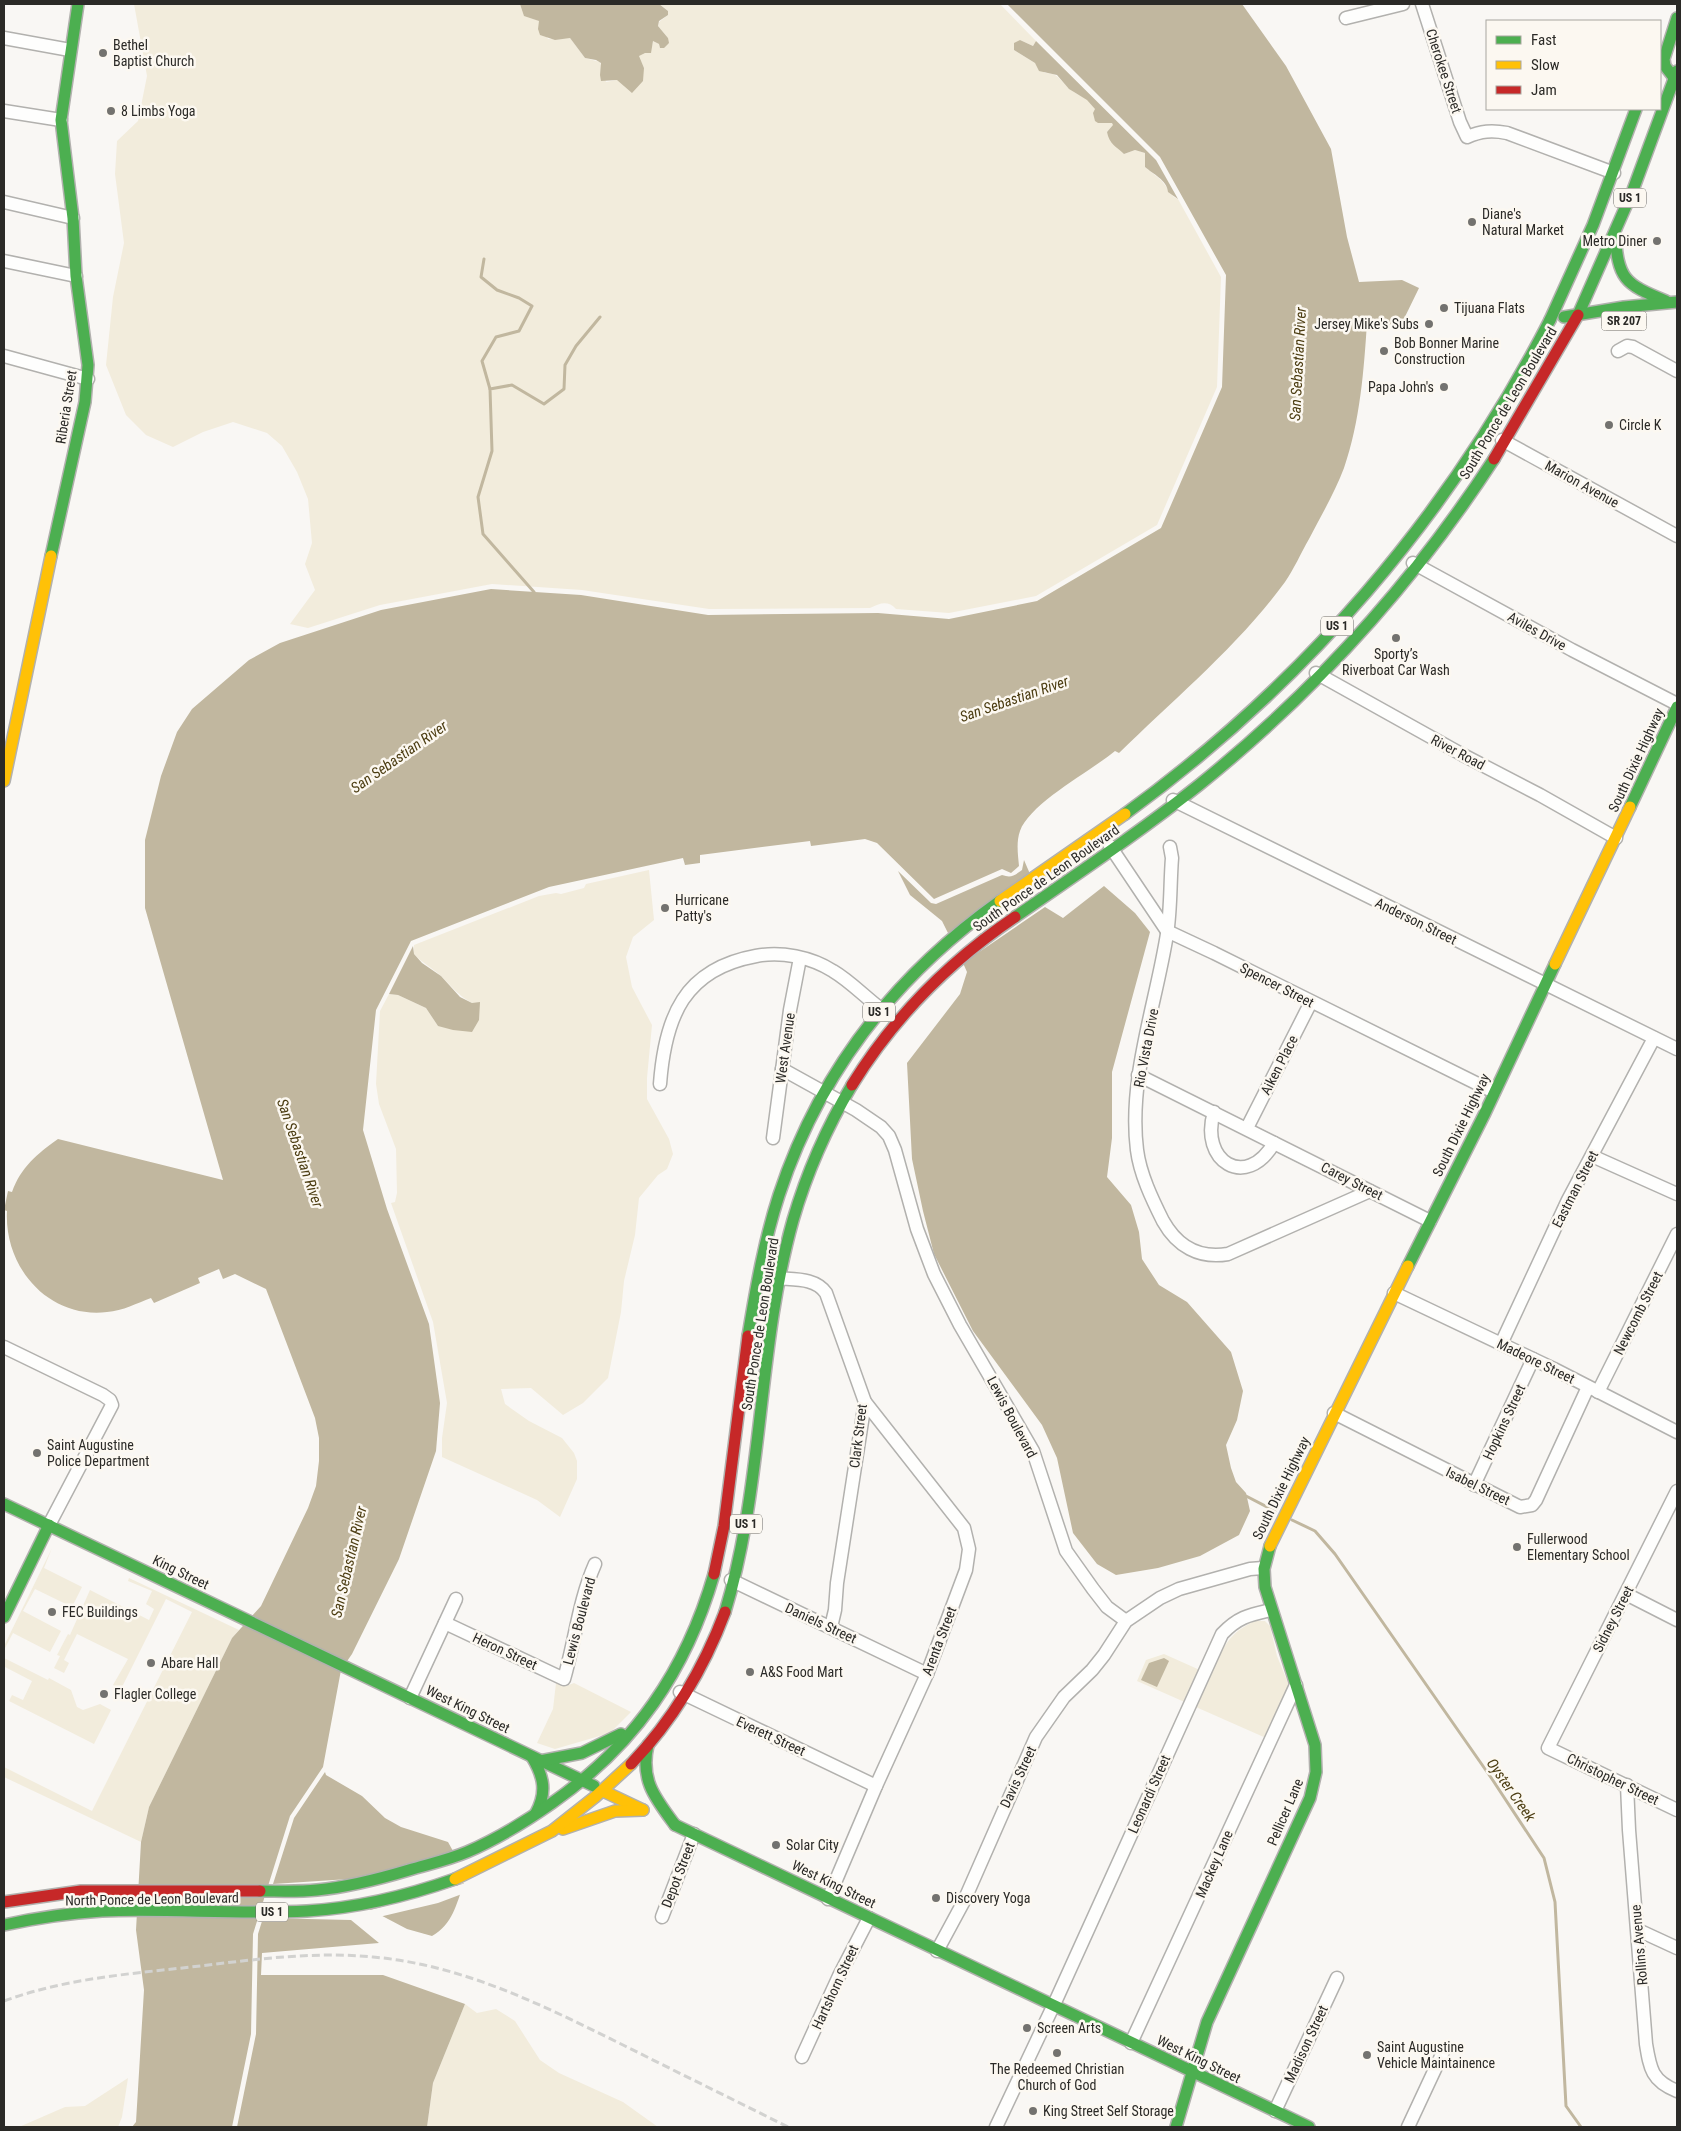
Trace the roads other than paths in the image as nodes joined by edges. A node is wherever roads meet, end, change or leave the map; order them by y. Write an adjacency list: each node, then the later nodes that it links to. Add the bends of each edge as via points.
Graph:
1 (78, 4): 8 (main road, Riberia Street)
2 (1403, 4): 5 (street)
3 (1422, 4): 14 (street, Cherokee Street, via 1467,137 1488,131 1507,133)
4 (1674, 14): 7 (main road); 10 (main road, via 1664,58 1665,66)
5 (1346, 18)
6 (4, 38): 8 (street)
7 (1661, 41)
8 (70, 50): 13 (main road, Riberia Street)
9 (1661, 72): 10 (street)
10 (1676, 75): 17 (main road, South Ponce de Leon Boulevard / US 1)
11 (1636, 110): 14 (main road, South Ponce de Leon Boulevard / US 1)
12 (4, 111): 13 (street)
13 (61, 120): 16 (main road, Riberia Street)
14 (1614, 173): 22 (main road, South Ponce de Leon Boulevard / US 1, via 1582,254)
15 (4, 202): 16 (street)
16 (73, 218): 19 (main road, Riberia Street)
17 (1615, 233): 20 (main road, via 1618,268 1623,276 1632,286); 21 (main road, South Ponce de Leon Boulevard / US 1)
18 (4, 261): 19 (street)
19 (76, 276): 28 (main road, Riberia Street)
20 (1672, 302): 21 (main road, SR 207)
21 (1578, 315): 22 (main road, SR 207); 24 (main road, South Ponce de Leon Boulevard / US 1)
22 (1550, 320): 24 (main road, SR 207); 29 (main road, South Ponce de Leon Boulevard / US 1)
23 (1601, 323): 24 (main road, SR 207)
24 (1572, 326): 30 (main road, South Ponce de Leon Boulevard / US 1)
25 (1618, 351): 27 (street, via 1627,346 1633,347)
26 (4, 356): 28 (street)
27 (1677, 371)
28 (88, 379): 37 (main road, Riberia Street)
29 (1487, 432): 30 (street, Marion Avenue); 32 (main road, South Ponce de Leon Boulevard / US 1)
30 (1505, 442): 31 (street, Marion Avenue); 33 (main road, South Ponce de Leon Boulevard / US 1)
31 (1677, 536)
32 (1399, 555): 33 (street, Aviles Drive); 34 (main road, South Ponce de Leon Boulevard / US 1)
33 (1417, 566): 35 (main road, South Ponce de Leon Boulevard / US 1); 36 (street, Aviles Drive)
34 (1300, 665): 35 (street, River Road); 38 (main road, South Ponce de Leon Boulevard / US 1, via 1238,724)
35 (1319, 675): 39 (main road, South Ponce de Leon Boulevard / US 1, via 1250,741); 41 (street, River Road)
36 (1677, 706): 41 (main road, South Dixie Highway)
37 (4, 781)
38 (1157, 791): 39 (street, Anderson Street); 40 (main road, South Ponce de Leon Boulevard / US 1)
39 (1177, 802): 43 (main road, South Ponce de Leon Boulevard / US 1); 46 (street, Anderson Street)
40 (1101, 832): 43 (street); 48 (main road, South Ponce de Leon Boulevard / US 1, via 998,902 948,941)
41 (1616, 838): 46 (main road, South Dixie Highway)
42 (1170, 847): 44 (street, Rio Vista Drive)
43 (1113, 850): 44 (street); 56 (main road, South Ponce de Leon Boulevard / US 1, via 985,938 939,978 897,1023)
44 (1167, 932): 47 (street, Spencer Street); 52 (street, Rio Vista Drive)
45 (800, 958): 48 (street, via 833,970); 51 (street, West Avenue); 53 (street, via 778,954 746,958 702,977 672,1019)
46 (1546, 985): 49 (street, Anderson Street); 55 (main road, South Dixie Highway)
47 (1311, 1002): 55 (street, Spencer Street); 58 (street, Aiken Place)
48 (881, 1010): 54 (main road, South Ponce de Leon Boulevard / US 1, via 861,1034)
49 (1654, 1038): 50 (street, Anderson Street); 61 (street, Eastman Street)
50 (1677, 1049)
51 (782, 1068): 54 (street, Lewis Boulevard); 59 (street, West Avenue)
52 (1138, 1075): 57 (street, Carey Street); 62 (street, Rio Vista Drive, via 1137,1150 1147,1184 1170,1232 1192,1251 1214,1256 1228,1254)
53 (660, 1084)
54 (825, 1091): 56 (street, Lewis Boulevard); 66 (main road, South Ponce de Leon Boulevard / US 1, via 782,1183)
55 (1494, 1092): 64 (main road, South Dixie Highway)
56 (843, 1101): 67 (main road, South Ponce de Leon Boulevard / US 1, via 814,1157 793,1217); 90 (street, Lewis Boulevard, via 871,1119 889,1136 934,1274 1033,1451 1066,1551 1093,1590)
57 (1214, 1112): 58 (street, Carey Street); 60 (street, via 1212,1144 1224,1162 1243,1168 1253,1165 1262,1160)
58 (1247, 1128): 60 (street, Carey Street)
59 (773, 1138)
60 (1274, 1142): 62 (street, Carey Street)
61 (1592, 1156): 63 (street); 69 (street, Eastman Street)
62 (1370, 1191): 64 (street, Carey Street)
63 (1677, 1194)
64 (1430, 1221): 68 (main road, South Dixie Highway)
65 (1677, 1234): 72 (street, Newcomb Street)
66 (758, 1276): 67 (street, Clark Street); 83 (main road, South Ponce de Leon Boulevard / US 1)
67 (780, 1278): 73 (street, Clark Street, via 811,1282 822,1287); 84 (main road, South Ponce de Leon Boulevard / US 1, via 745,1530)
68 (1394, 1293): 69 (street, Madeore Street); 74 (main road, South Dixie Highway)
69 (1501, 1344): 71 (street, Madeore Street)
70 (4, 1347): 79 (street, via 103,1395 112,1405)
71 (1533, 1359): 72 (street, Madeore Street); 76 (street, Hopkins Street)
72 (1593, 1389): 75 (street, Madeore Street); 76 (street, Isabel Street, via 1532,1505 1520,1507)
73 (865, 1402): 92 (street, Clark Street); 94 (street, Arenta Street, via 964,1528 968,1538 966,1570)
74 (1334, 1413): 76 (street, Isabel Street); 80 (main road, South Dixie Highway)
75 (1677, 1432)
76 (1474, 1485)
77 (1677, 1491): 85 (street, Sidney Street)
78 (4, 1504): 79 (main road, King Street)
79 (49, 1525): 88 (main road); 93 (main road, King Street)
80 (1266, 1554): 82 (main road, Pellicer Lane)
81 (595, 1564): 95 (street, Lewis Boulevard)
82 (1263, 1568): 87 (main road, Pellicer Lane); 90 (street, via 1179,1589)
83 (715, 1574): 84 (street, Daniels Street); 96 (main road, South Ponce de Leon Boulevard / US 1, via 694,1633)
84 (734, 1582): 92 (street, Daniels Street); 98 (main road, South Ponce de Leon Boulevard / US 1, via 714,1641)
85 (1626, 1594): 89 (street); 102 (street, Sidney Street)
86 (456, 1599): 91 (street)
87 (1271, 1610): 97 (main road, Pellicer Lane); 125 (street, Leonardi Street, via 1244,1616 1222,1634)
88 (4, 1617)
89 (1677, 1620)
90 (1126, 1621): 123 (street, Davis Street, via 1104,1655 1064,1697 1036,1737 964,1901)
91 (445, 1623): 95 (street, Heron Street); 99 (street)
92 (831, 1627): 94 (street, Daniels Street)
93 (347, 1666): 99 (main road, West King Street)
94 (927, 1674): 106 (street, Arenta Street)
95 (564, 1679)
96 (667, 1685): 98 (street, Everett Street); 100 (main road, South Ponce de Leon Boulevard / US 1)
97 (1296, 1685): 126 (street, Mackey Lane); 129 (main road, Pellicer Lane, via 1314,1745 1314,1785 1219,1992)
98 (685, 1695): 101 (main road, South Ponce de Leon Boulevard / US 1); 106 (street, Everett Street)
99 (410, 1698): 103 (main road, West King Street)
100 (641, 1721): 103 (main road, via 582,1754 565,1759); 104 (main road, South Ponce de Leon Boulevard / US 1)
101 (648, 1745): 107 (main road, South Ponce de Leon Boulevard / US 1); 111 (main road, via 644,1756 645,1779)
102 (1548, 1748): 105 (street, Christopher Street)
103 (536, 1759): 104 (main road, West King Street); 110 (main road, via 544,1783 544,1793)
104 (582, 1780): 107 (main road, West King Street); 110 (main road, North Ponce de Leon Boulevard / US 1)
105 (1627, 1785): 109 (street, Christopher Street); 121 (street, Rollins Avenue)
106 (876, 1786): 115 (street, Arenta Street)
107 (603, 1791): 108 (main road, West King Street); 113 (main road, North Ponce de Leon Boulevard / US 1)
108 (643, 1810): 111 (main road, West King Street); 113 (main road, via 615,1812)
109 (1677, 1810)
110 (536, 1813): 114 (main road, North Ponce de Leon Boulevard / US 1, via 502,1835 454,1857 365,1884 314,1890 81,1891)
111 (675, 1825): 112 (main road, West King Street)
112 (694, 1834): 115 (main road, West King Street); 118 (street, Depot Street)
113 (546, 1835): 117 (main road, North Ponce de Leon Boulevard / US 1, via 458,1878 368,1903 308,1911)
114 (50, 1894): 116 (main road, North Ponce de Leon Boulevard / US 1); 117 (main road)
115 (828, 1899): 119 (main road, West King Street)
116 (4, 1902)
117 (54, 1916): 120 (main road, North Ponce de Leon Boulevard / US 1)
118 (662, 1917)
119 (869, 1918): 123 (main road, West King Street); 128 (street, Hartshorn Street)
120 (4, 1925)
121 (1638, 1930): 122 (street); 130 (street, Rollins Avenue, via 1650,2068 1660,2082)
122 (1677, 1948)
123 (937, 1951): 125 (main road, West King Street)
124 (1337, 1978): 131 (street, Madison Street)
125 (1053, 2006): 126 (main road, West King Street); 132 (street, Leonardi Street)
126 (1131, 2043): 129 (main road, West King Street)
127 (1443, 2052): 135 (street)
128 (802, 2057)
129 (1192, 2073): 131 (main road, West King Street); 133 (main road, Pellicer Lane)
130 (1677, 2091)
131 (1275, 2111): 134 (main road, West King Street)
132 (996, 2127)
133 (1176, 2127)
134 (1309, 2127)
135 (1408, 2127)

